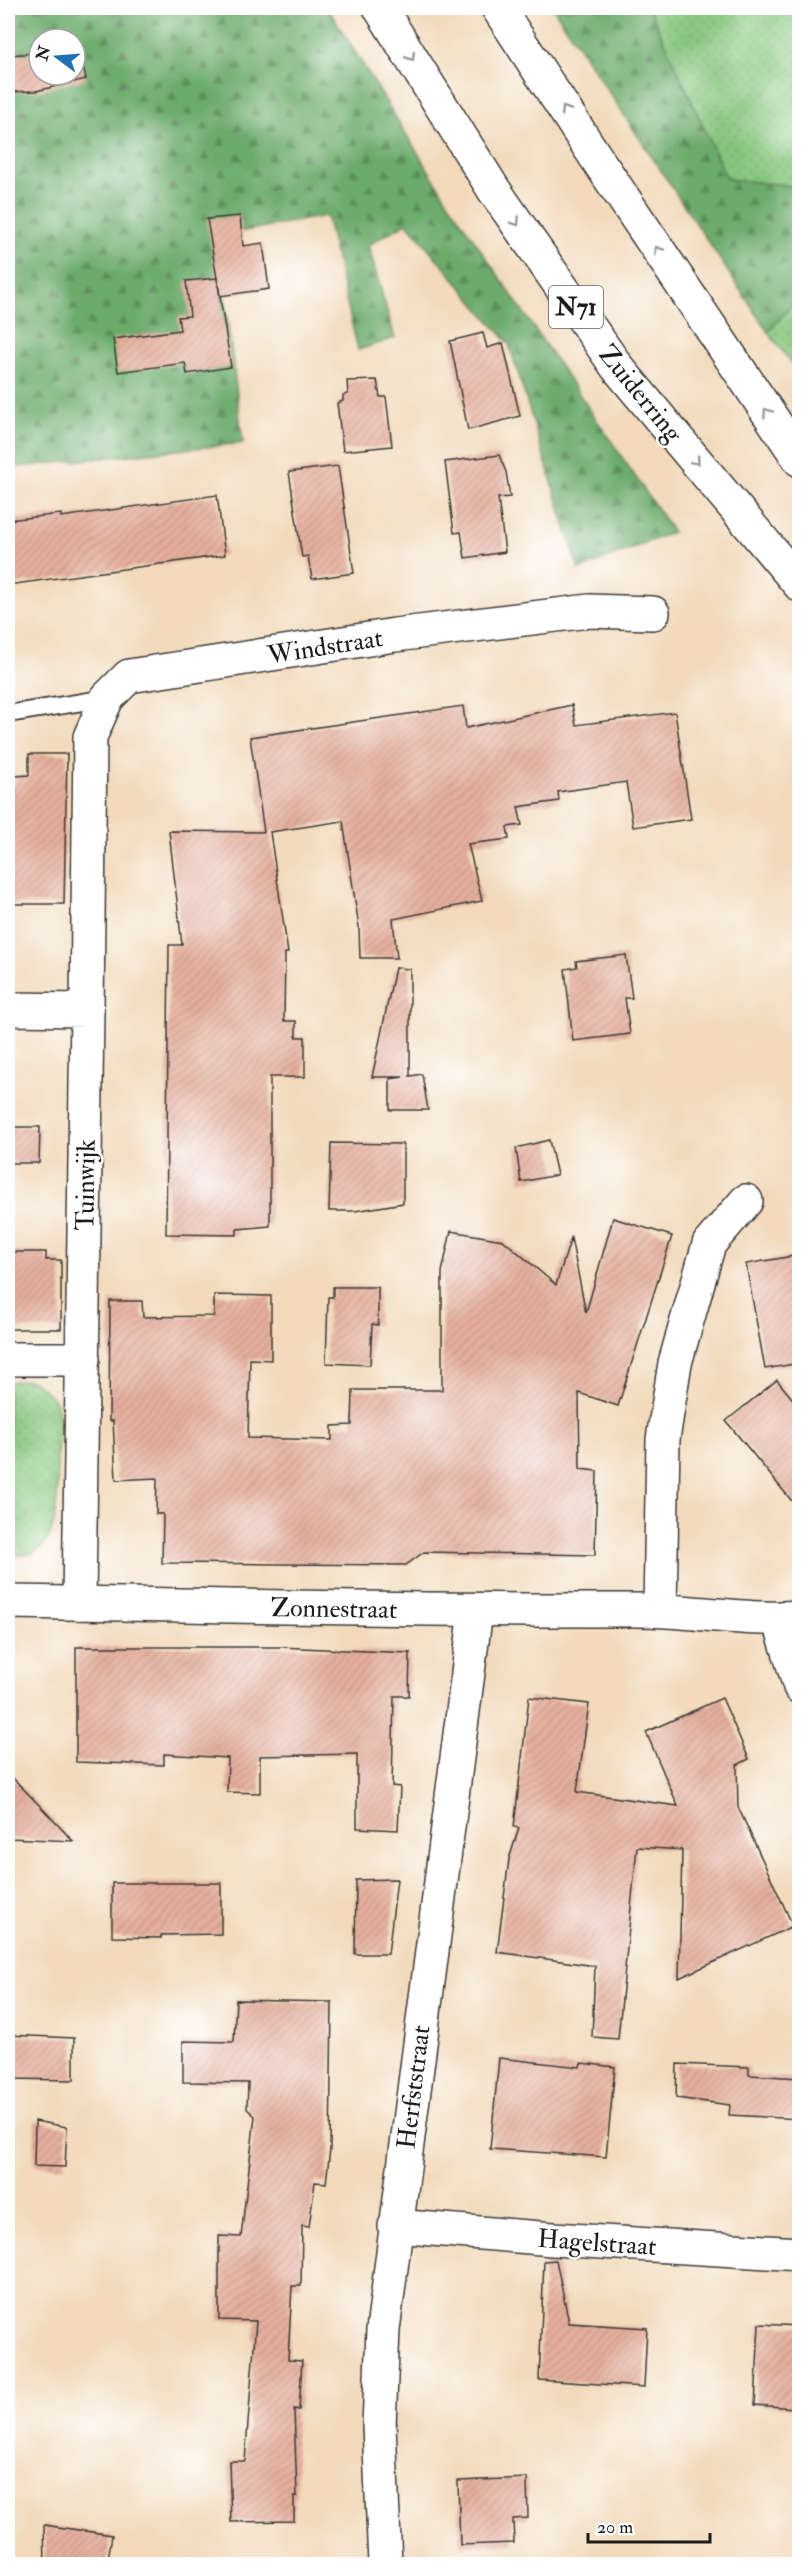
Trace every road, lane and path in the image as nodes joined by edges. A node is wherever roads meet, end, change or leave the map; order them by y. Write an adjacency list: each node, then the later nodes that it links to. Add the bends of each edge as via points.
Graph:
1 (380, 8): 4 (main road, Zuiderring / N71, one-way to 4, via 494,190 617,367)
2 (498, 8): 3 (main road, one-way to 2)
3 (800, 460)
4 (800, 585)
5 (653, 613): 6 (main road, Windstraat, via 589,611 395,635 129,676)
6 (107, 698): 7 (lane); 9 (main road, Tuinwijk, via 90,737)
7 (8, 714)
8 (8, 1009): 9 (main road)
9 (87, 1010): 12 (main road, Tuinwijk)
10 (746, 1201): 15 (main road, via 709,1244 675,1363 663,1439)
11 (8, 1359): 12 (main road)
12 (83, 1359): 14 (main road, Tuinwijk)
13 (8, 1602): 14 (main road, Zonnestraat)
14 (79, 1603): 16 (main road, Zonnestraat)
15 (660, 1610): 16 (main road, Zonnestraat); 17 (main road, Zonnestraat)
16 (476, 1611): 19 (main road, Herfststraat)
17 (789, 1618): 18 (main road, Zonnestraat)
18 (800, 1687)
19 (395, 2226): 20 (main road, Hagelstraat, via 553,2240); 21 (main road, Herfststraat, via 383,2330 379,2425)
20 (800, 2254)
21 (385, 2565)

